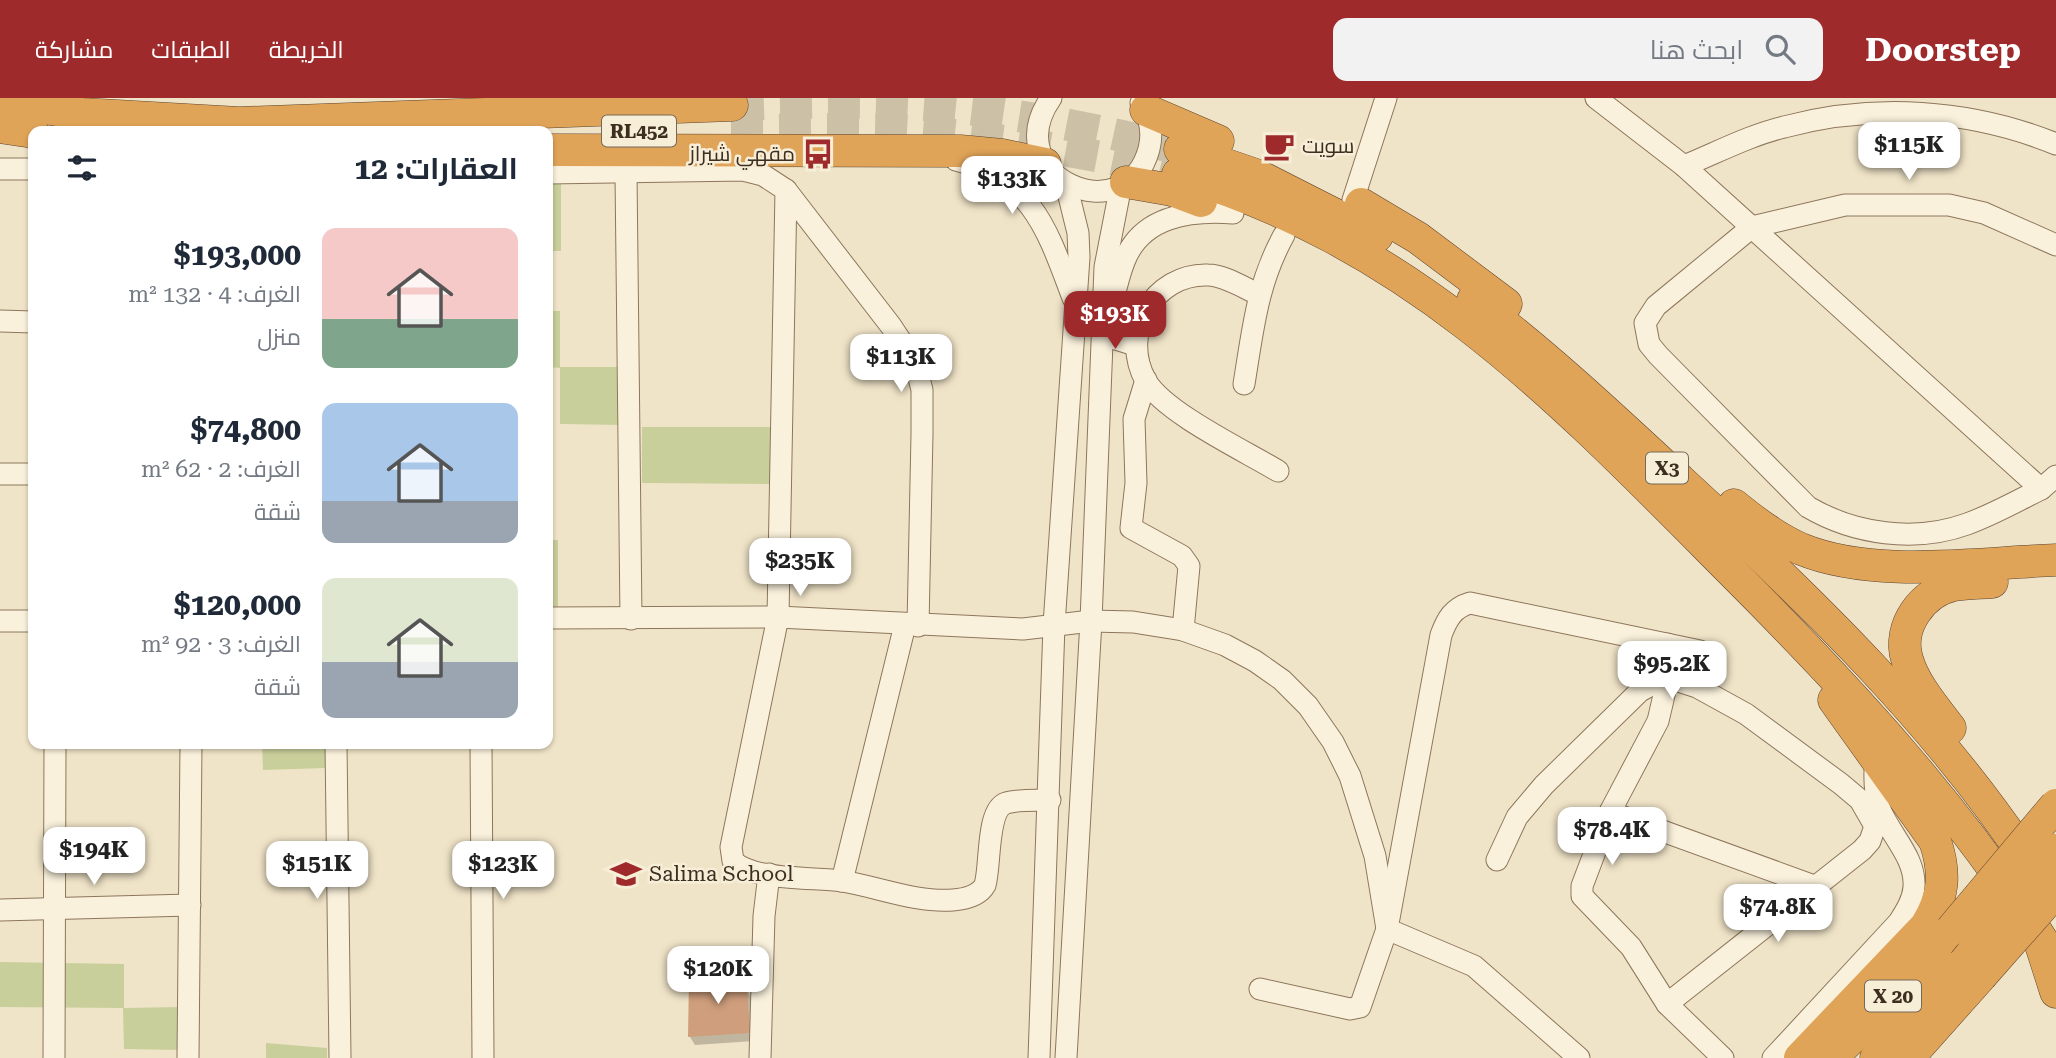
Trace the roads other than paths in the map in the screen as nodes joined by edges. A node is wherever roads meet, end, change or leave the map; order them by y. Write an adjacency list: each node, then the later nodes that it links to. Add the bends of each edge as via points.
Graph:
1 (369, 98): 7 (highway, via 153,105)
2 (1051, 98): 19 (street, via 1037,136)
3 (1386, 98): 22 (street)
4 (1596, 98): 14 (street)
5 (0, 101): 7 (highway, RL452)
6 (1142, 104): 20 (street, via 1151,125 1149,149 1138,171); 22 (highway, via 1190,131 1285,167)
7 (82, 114): 10 (highway, RL452, via 239,123 731,117)
8 (0, 127): 9 (highway)
9 (28, 131)
10 (553, 135)
11 (2056, 144): 14 (street, via 2022,130 1961,116 1855,115 1782,127)
12 (553, 150): 13 (highway)
13 (920, 151): 19 (highway, via 982,152); 28 (street, via 982,168 1024,197 1047,228)
14 (1684, 166): 24 (street)
15 (0, 169): 16 (street)
16 (28, 169)
17 (553, 173): 18 (street)
18 (626, 173): 21 (street, via 743,170); 46 (street)
19 (1056, 174): 20 (street, via 1094,192); 28 (street, via 1077,233)
20 (1124, 183): 23 (highway, via 1172,190); 31 (street, via 1105,267)
21 (786, 190): 44 (street); 51 (street, via 891,326 918,374 922,434)
22 (1353, 200): 33 (highway, via 1418,238 1495,295 1540,338)
23 (1233, 213): 25 (highway); 31 (street, via 1184,214 1143,233 1124,262)
24 (1752, 227): 26 (street, via 1845,205 1950,205 1984,213); 41 (street); 41 (street, via 1656,306 1645,323 1646,333 1658,355 1808,506 1846,525 1915,533 1966,524)
25 (1284, 235): 27 (street); 37 (highway, via 1360,272 1461,337)
26 (2056, 245)
27 (1258, 294): 32 (street, via 1211,274 1184,277 1160,290 1143,314); 35 (street)
28 (1076, 305): 50 (street)
29 (0, 321): 30 (street)
30 (28, 322)
31 (1103, 335): 32 (street); 49 (street)
32 (1135, 345): 34 (street)
33 (1562, 372): 36 (highway, X3); 37 (highway, X3, via 1484,309 1389,243 1259,176 1179,161 1390,268 1504,351)
34 (1146, 380): 38 (street, via 1167,404); 53 (street, via 1135,419 1131,528 1182,556 1189,566)
35 (1244, 384)
36 (1600, 408): 42 (highway, via 1665,450 1764,529 1800,548 1880,567); 65 (highway, X3, via 1720,517 1857,652 1940,744)
37 (1602, 443): 52 (highway, X3)
38 (1278, 471)
39 (0, 474): 40 (street)
40 (28, 474)
41 (2049, 482)
42 (2056, 560)
43 (2056, 578): 65 (highway, via 1940,590 1915,611 1905,641 1912,672 1994,789)
44 (778, 617): 46 (street); 51 (street); 68 (street, via 731,854 738,866)
45 (553, 618): 46 (street)
46 (631, 620)
47 (0, 621): 48 (street)
48 (28, 621)
49 (1091, 621): 50 (street); 53 (street); 90 (street)
50 (1054, 625): 51 (street, via 1023,629); 62 (street)
51 (912, 626): 69 (street)
52 (1788, 628): 61 (highway); 78 (highway, X3, via 1916,765)
53 (1184, 630): 77 (street, via 1225,645 1282,680 1308,706 1333,742 1350,776 1372,846)
54 (1667, 644): 55 (street); 56 (street); 77 (street, via 1470,603 1459,606 1441,635)
55 (1700, 652)
56 (1666, 677): 64 (street, via 1658,721); 67 (street, via 1640,691 1544,785 1517,817); 71 (street, via 1708,692 1746,714 1841,784 1873,818 1870,841)
57 (55, 749): 76 (street)
58 (191, 749): 73 (street)
59 (336, 749): 86 (street)
60 (481, 749): 87 (street)
61 (1876, 758): 93 (street, via 1875,792 1912,869 1912,899 1899,922); 94 (highway, via 1935,841 1942,862 1938,906 1911,942)
62 (1050, 800): 69 (street, via 1000,806 994,817 985,885 969,897 936,900); 89 (street)
63 (2056, 806): 95 (highway, X 20, bridge, via 1884,1007)
64 (1610, 812): 71 (street); 83 (street, via 1582,896 1631,947)
65 (2012, 837): 70 (highway); 74 (highway, X3)
66 (2056, 850): 80 (highway, X 20, bridge)
67 (1497, 860)
68 (769, 874): 69 (street); 88 (street)
69 (842, 881)
70 (2056, 883)
71 (1818, 887): 83 (street)
72 (2056, 891): 80 (highway, bridge)
73 (190, 905): 76 (street); 85 (street)
74 (2056, 906)
75 (0, 909): 76 (street)
76 (55, 909): 84 (street)
77 (1387, 929): 81 (street, via 1360,1007 1350,1009); 91 (street, via 1474,966)
78 (2039, 934): 79 (highway, X3); 82 (highway)
79 (2056, 963)
80 (1973, 969): 96 (highway, X 20); 97 (highway)
81 (1260, 989)
82 (2056, 992)
83 (1667, 1004): 92 (street)
84 (54, 1058)
85 (188, 1058)
86 (340, 1058)
87 (483, 1058)
88 (760, 1058)
89 (1039, 1058)
90 (1066, 1058)
91 (1579, 1058)
92 (1723, 1058)
93 (1773, 1058)
94 (1800, 1058)
95 (1831, 1058)
96 (1876, 1058)
97 (1908, 1058)

